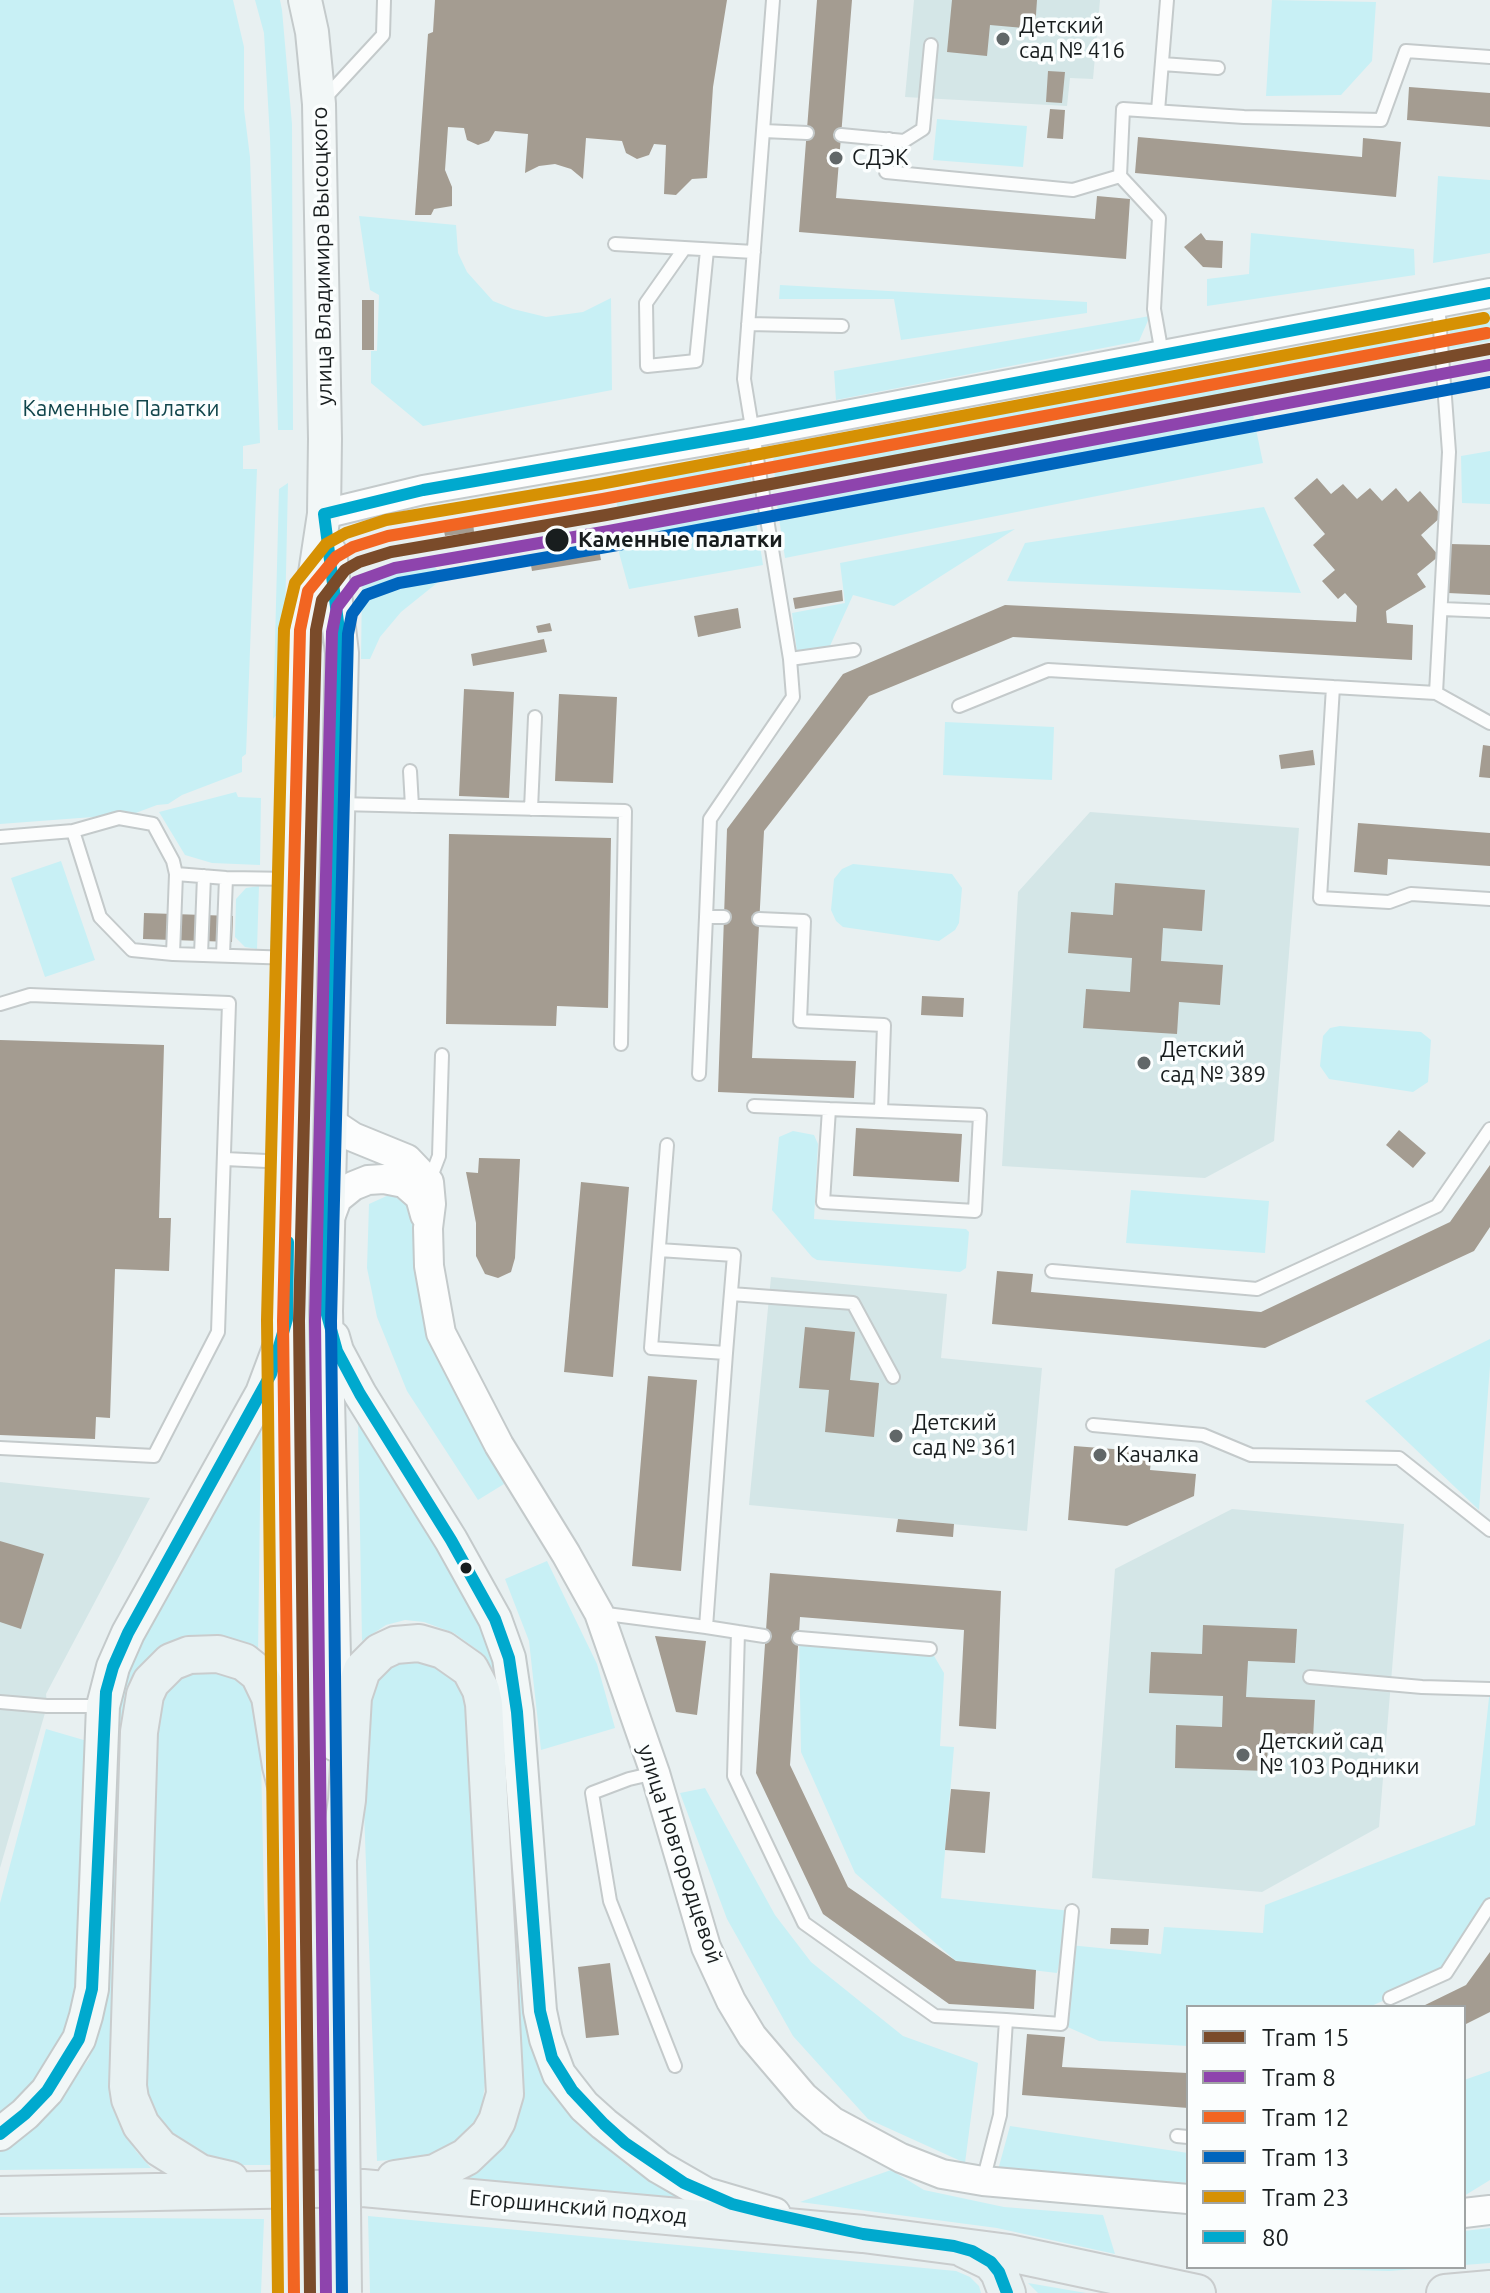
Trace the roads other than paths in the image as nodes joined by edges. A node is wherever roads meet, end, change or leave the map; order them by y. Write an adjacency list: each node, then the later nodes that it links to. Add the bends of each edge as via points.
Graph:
1 (305, 0): 9 (main road, улица Владимира Высоцкого)
2 (384, 0): 9 (lane, via 383,35)
3 (773, 0): 11 (lane)
4 (1167, 0): 7 (lane)
5 (931, 45): 14 (lane, via 923,129 904,141)
6 (1490, 57): 10 (lane, via 1406,51 1381,120)
7 (1162, 64): 8 (lane); 10 (lane)
8 (1218, 68)
9 (319, 104): 26 (main road, улица Владимира Высоцкого)
10 (1158, 111): 15 (lane, via 1123,109)
11 (764, 131): 12 (lane); 19 (lane)
12 (807, 133)
13 (841, 135): 14 (lane)
14 (889, 139): 15 (lane, via 886,172 1073,190)
15 (1120, 176): 24 (lane, via 1159,218 1154,309)
16 (615, 244): 17 (lane)
17 (684, 249): 18 (lane); 18 (lane, via 646,303 647,366 696,361)
18 (707, 250): 19 (lane)
19 (754, 252): 22 (lane)
20 (1490, 293): 21 (street)
21 (1438, 302): 24 (street); 27 (lane, via 1449,452)
22 (748, 324): 23 (lane); 25 (lane, via 744,379)
23 (842, 326)
24 (1162, 354): 25 (street)
25 (751, 433): 26 (street, via 423,490); 30 (lane)
26 (324, 514): 37 (main road, улица Владимира Высоцкого, via 342,653); 45 (main road, улица Владимира Высоцкого, via 303,652)
27 (1442, 609): 28 (lane); 32 (lane)
28 (1490, 611)
29 (854, 650): 30 (lane)
30 (790, 659): 47 (lane, via 793,697 710,819)
31 (1333, 687): 32 (lane); 33 (lane, via 1048,670); 46 (lane, via 1320,898 1389,902 1411,894)
32 (1436, 693): 35 (lane)
33 (959, 706)
34 (535, 717): 39 (lane)
35 (1490, 723)
36 (410, 771): 38 (lane)
37 (339, 804): 38 (lane); 63 (main road, улица Владимира Высоцкого)
38 (412, 806): 39 (lane)
39 (531, 809): 55 (lane, via 625,811)
40 (73, 831): 41 (lane); 42 (lane, via 119,818 153,824); 50 (lane, via 100,917 132,950)
41 (0, 837)
42 (176, 874): 43 (lane); 50 (lane)
43 (204, 876): 44 (lane); 51 (lane)
44 (226, 878): 45 (lane); 52 (lane)
45 (295, 879): 53 (main road, улица Владимира Высоцкого)
46 (1490, 899)
47 (706, 917): 48 (lane); 57 (lane)
48 (724, 917)
49 (759, 919): 60 (lane, via 804,921 800,1021 884,1025)
50 (173, 954): 51 (lane)
51 (201, 955): 52 (lane)
52 (223, 955): 53 (lane)
53 (293, 958): 67 (main road, улица Владимира Высоцкого)
54 (0, 1004): 66 (lane, via 30,995 229,1003)
55 (621, 1044)
56 (442, 1055): 61 (lane)
57 (699, 1074)
58 (754, 1106): 59 (lane)
59 (829, 1109): 60 (lane); 60 (lane, via 823,1202 975,1211 980,1115)
60 (881, 1111)
61 (441, 1115): 62 (lane); 68 (lane, via 439,1156)
62 (455, 1116)
63 (329, 1121): 68 (street, via 407,1159); 69 (main road, улица Владимира Высоцкого)
64 (1490, 1129): 72 (lane, via 1437,1206 1257,1289)
65 (667, 1145): 71 (lane)
66 (225, 1159): 67 (lane); 81 (lane, via 218,1332 154,1456)
67 (290, 1162): 75 (main road, улица Владимира Высоцкого)
68 (429, 1182): 70 (street, улица Новгородцевой)
69 (327, 1227): 70 (street, улица Новгородцевой, via 345,1192 368,1180 384,1179 404,1183 420,1197); 74 (main road, улица Владимира Высоцкого)
70 (428, 1228): 83 (street, улица Новгородцевой, via 441,1333 499,1445)
71 (659, 1250): 73 (lane, via 734,1255); 76 (lane, via 651,1348)
72 (1052, 1271)
73 (731, 1294): 76 (lane); 77 (lane, via 853,1303)
74 (326, 1311): 95 (main road, улица Владимира Высоцкого); 109 (main road, via 337,1351 451,1540 495,1619 509,1658 540,2011 559,2074 584,2106 625,2143 684,2183 749,2208)
75 (287, 1319): 92 (main road, via 262,1393 119,1651); 94 (main road, улица Владимира Высоцкого)
76 (726, 1353): 84 (lane)
77 (893, 1377)
78 (1093, 1425): 82 (lane, via 1203,1435 1251,1455 1399,1458)
79 (43, 1437): 81 (lane)
80 (0, 1448): 81 (lane)
81 (42, 1451)
82 (1490, 1530)
83 (599, 1613): 84 (lane); 93 (street, улица Новгородцевой)
84 (706, 1627): 85 (lane)
85 (738, 1632): 86 (lane); 99 (lane, via 734,1776 804,1923 935,2016)
86 (764, 1636)
87 (799, 1638): 88 (lane)
88 (930, 1649)
89 (1310, 1677): 90 (lane)
90 (1490, 1689)
91 (0, 1702): 92 (lane)
92 (103, 1706): 101 (main road, via 92,1989 86,2016 79,2039 47,2091)
93 (655, 1773): 100 (lane, via 592,1793 610,1901); 102 (street, улица Новгородцевой, via 706,1947 731,2001 761,2047 832,2121 901,2158 942,2174)
94 (290, 1801): 104 (main road, via 270,1697 259,1674 244,1662 203,1653 180,1657 161,1670 145,1695 139,1732 130,2099 149,2135 184,2165); 112 (main road, улица Владимира Высоцкого, bridge)
95 (338, 1856): 103 (main road, via 353,1697 362,1670 395,1645 419,1643 443,1650 470,1669 484,1704 505,2094 489,2135 466,2157 435,2173); 113 (main road, bridge)
96 (1490, 1905): 98 (lane, via 1446,1973)
97 (1072, 1911): 99 (lane, via 1061,2024)
98 (1390, 1998)
99 (1006, 2020): 102 (lane, via 1000,2115)
100 (675, 2066)
101 (0, 2134)
102 (983, 2181): 106 (street, улица Новгородцевой)
103 (363, 2188): 104 (main road, Егоршинский подход); 109 (main road, Егоршинский подход)
104 (266, 2189): 105 (main road, Егоршинский подход)
105 (0, 2195)
106 (1186, 2199)
107 (1490, 2210): 108 (street)
108 (1466, 2213)
109 (863, 2234): 110 (main road, Егоршинский подход)
110 (954, 2246): 114 (main road, via 991,2262); 115 (main road, Егоршинский подход)
111 (1490, 2289): 116 (main road)
112 (296, 2293)
113 (343, 2293)
114 (1007, 2293)
115 (1197, 2293)
116 (1445, 2293)

